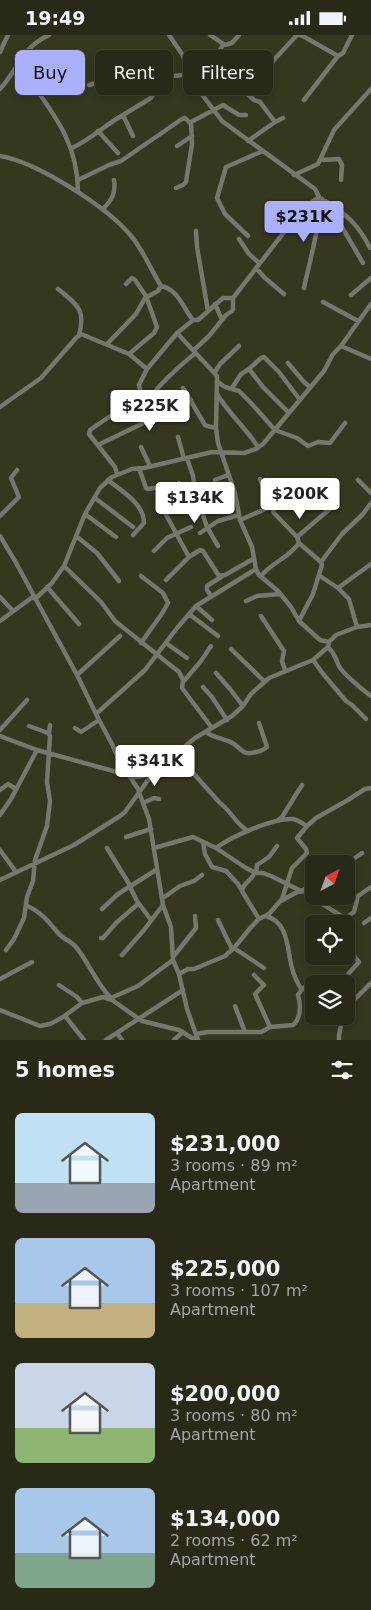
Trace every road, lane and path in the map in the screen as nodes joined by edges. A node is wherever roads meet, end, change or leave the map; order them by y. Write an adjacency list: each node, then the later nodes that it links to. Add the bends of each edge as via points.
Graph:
1 (8, 35): 11 (street)
2 (49, 35): 9 (street)
3 (169, 35): 12 (street)
4 (210, 35): 8 (street)
5 (240, 35): 8 (street, via 232,43)
6 (299, 35): 13 (street); 14 (street)
7 (352, 35): 13 (street)
8 (223, 45): 10 (street)
9 (28, 50)
10 (219, 50)
11 (0, 52)
12 (183, 56)
13 (338, 57): 24 (street)
14 (273, 62)
15 (15, 69): 18 (street)
16 (95, 83): 17 (street)
17 (89, 85)
18 (0, 89)
19 (371, 89): 40 (street, via 334,130)
20 (40, 95): 36 (street)
21 (153, 95): 26 (street)
22 (203, 95): 25 (street)
23 (249, 95): 29 (street, via 260,102)
24 (304, 100)
25 (214, 109): 27 (street, via 225,105 239,115); 30 (street); 34 (street, via 222,121)
26 (123, 115): 31 (street); 32 (street)
27 (246, 115)
28 (283, 119): 29 (street)
29 (275, 123): 34 (street)
30 (191, 124): 33 (street); 43 (street, via 182,119 121,161)
31 (98, 131): 36 (street); 38 (street)
32 (133, 136)
33 (192, 136): 35 (street); 45 (street, via 186,182)
34 (248, 141): 37 (street)
35 (177, 146)
36 (72, 148): 43 (street)
37 (263, 151): 41 (street); 50 (street, via 226,167 218,190 217,198 223,212)
38 (118, 153)
39 (0, 156): 46 (street, via 34,167)
40 (321, 160): 41 (street); 44 (street, via 339,159)
41 (294, 175): 47 (street, via 315,189)
42 (114, 179): 48 (street, via 115,192)
43 (78, 180): 46 (street)
44 (341, 180)
45 (176, 188)
46 (78, 192): 48 (street)
47 (321, 198): 52 (street, via 347,216); 53 (street, via 339,221); 54 (street, via 302,209); 58 (street)
48 (103, 209): 57 (street, via 142,250)
49 (196, 231): 67 (street)
50 (248, 235)
51 (239, 239): 54 (street)
52 (370, 248)
53 (363, 263)
54 (258, 266): 60 (street, via 265,278); 62 (street)
55 (371, 278): 61 (street)
56 (126, 284): 63 (street, via 134,279)
57 (161, 286): 63 (street); 68 (street, via 177,295)
58 (304, 288)
59 (58, 289): 72 (street, via 81,311 83,320)
60 (284, 294)
61 (351, 295)
62 (233, 297): 65 (street, via 223,297); 69 (street, via 234,309)
63 (145, 298): 73 (street, via 136,314); 77 (street, via 157,327)
64 (323, 301): 70 (street)
65 (215, 304): 67 (street); 69 (street)
66 (371, 304): 70 (street)
67 (208, 311): 68 (street, via 198,320)
68 (193, 320): 71 (street)
69 (222, 320): 76 (street)
70 (358, 321): 75 (street)
71 (177, 333): 76 (street); 80 (street)
72 (79, 335): 73 (street); 90 (street, via 41,379)
73 (107, 344): 77 (street)
74 (239, 346): 82 (street)
75 (341, 346): 78 (street); 84 (street)
76 (195, 351): 82 (street); 92 (street, via 151,397 150,404)
77 (129, 354): 80 (street)
78 (371, 359)
79 (288, 363): 84 (street)
80 (147, 369): 97 (street, via 139,385 141,395 90,431)
81 (249, 369): 86 (street, via 241,374); 89 (street, via 264,357); 91 (street)
82 (215, 372): 83 (street)
83 (218, 383): 86 (street); 87 (street)
84 (310, 387): 89 (street)
85 (183, 388): 88 (street)
86 (232, 388): 95 (street, via 250,401)
87 (217, 395): 94 (street); 99 (street)
88 (191, 400): 92 (street); 94 (street, via 205,425)
89 (300, 401): 91 (street)
90 (0, 407)
91 (289, 413): 95 (street)
92 (156, 417): 97 (street)
93 (346, 423): 95 (street, via 330,443 310,446)
94 (216, 428): 100 (street)
95 (275, 430): 99 (street)
96 (178, 437): 101 (street)
97 (98, 445): 105 (street)
98 (141, 447): 102 (street)
99 (258, 447): 100 (street, via 244,453)
100 (220, 452): 101 (street); 106 (street)
101 (185, 459): 102 (street); 113 (street, via 193,476)
102 (150, 466): 103 (street)
103 (139, 468): 105 (street); 112 (street, via 146,487)
104 (17, 470): 121 (street, via 11,478 19,497)
105 (117, 474): 109 (street)
106 (228, 475): 107 (street); 122 (street)
107 (215, 479)
108 (260, 479): 118 (street)
109 (108, 480): 115 (street); 128 (street, via 140,509 144,523)
110 (358, 480): 114 (street)
111 (179, 483): 116 (street)
112 (154, 488)
113 (195, 491): 116 (street); 125 (street)
114 (371, 493)
115 (95, 498): 120 (street); 123 (street)
116 (186, 499): 127 (street, via 164,511)
117 (371, 503): 137 (street, via 342,533)
118 (270, 507): 122 (street); 132 (street)
119 (332, 507): 132 (street)
120 (86, 514): 130 (street); 131 (street)
121 (0, 516)
122 (240, 517): 125 (street); 136 (street)
123 (133, 527)
124 (191, 527): 127 (street)
125 (207, 527): 126 (street); 133 (street)
126 (200, 533)
127 (175, 534): 134 (street); 135 (street)
128 (134, 535)
129 (0, 536): 152 (street)
130 (76, 536): 139 (street); 145 (street, via 97,553)
131 (116, 537)
132 (298, 540): 137 (street); 144 (street)
133 (218, 546)
134 (154, 551)
135 (188, 557): 143 (street, via 203,551); 146 (street)
136 (254, 559): 140 (street); 143 (street)
137 (321, 562): 141 (street)
138 (371, 564): 148 (street)
139 (64, 567): 147 (street); 167 (street, via 101,602 115,621)
140 (256, 569): 144 (street); 151 (street)
141 (320, 575): 148 (street); 161 (street)
142 (141, 576): 167 (street, via 162,592 168,603)
143 (222, 577): 151 (street, via 207,586)
144 (260, 577): 149 (street)
145 (119, 581)
146 (166, 581)
147 (48, 587): 152 (street); 162 (street)
148 (338, 588): 164 (street, via 350,601)
149 (280, 594): 153 (street, via 257,596); 161 (street)
150 (0, 597): 155 (street)
151 (211, 597): 154 (street)
152 (34, 598): 155 (street); 177 (street)
153 (246, 601)
154 (196, 606): 156 (street); 158 (street)
155 (13, 611): 160 (street)
156 (189, 614): 166 (street); 168 (street)
157 (261, 616): 175 (street, via 284,651 282,661)
158 (212, 620)
159 (371, 620): 163 (street)
160 (0, 621)
161 (299, 621): 169 (street)
162 (79, 624)
163 (369, 625): 164 (street)
164 (358, 627): 169 (street, via 336,635)
165 (120, 636): 177 (street)
166 (218, 636)
167 (141, 643): 172 (street)
168 (166, 643): 172 (street); 173 (street)
169 (328, 645): 174 (street); 181 (street, via 341,669)
170 (211, 646): 179 (street)
171 (231, 649): 178 (street)
172 (157, 656): 179 (street, via 178,672); 184 (street, via 139,677)
173 (187, 658)
174 (313, 660): 175 (street); 185 (street, via 346,701)
175 (285, 670): 178 (street)
176 (216, 673): 183 (street)
177 (77, 675): 184 (street)
178 (264, 681): 183 (street)
179 (182, 683): 192 (street, via 182,688)
180 (204, 687): 187 (street)
181 (371, 696)
182 (28, 700): 193 (street)
183 (243, 706): 187 (street)
184 (96, 714): 186 (street)
185 (366, 719)
186 (98, 720): 191 (street, via 81,732); 201 (street)
187 (227, 720): 192 (street)
188 (260, 723): 194 (street, via 267,747 254,753 244,753 230,741)
189 (50, 725): 195 (street)
190 (28, 726): 195 (street)
191 (75, 728)
192 (212, 728): 194 (street)
193 (0, 730)
194 (206, 732): 200 (street)
195 (50, 734): 198 (street)
196 (0, 736): 197 (street)
197 (37, 750): 198 (street); 206 (street)
198 (49, 753): 203 (street); 225 (street, via 49,811)
199 (145, 753): 201 (street)
200 (176, 754): 202 (street); 215 (street, via 237,823)
201 (123, 767): 203 (street)
202 (154, 772): 203 (street, via 144,776); 208 (street)
203 (129, 775): 208 (street)
204 (302, 785): 212 (street)
205 (371, 788): 213 (street, via 361,791)
206 (16, 789): 207 (street, via 8,784); 211 (street)
207 (0, 790)
208 (139, 792): 210 (street); 225 (street, via 125,812 98,831 64,851)
209 (159, 799): 210 (street)
210 (144, 803): 214 (street)
211 (0, 815)
212 (277, 821): 213 (street, via 294,819); 215 (street)
213 (307, 826): 231 (street, via 297,838 307,853 292,869)
214 (150, 829): 216 (street); 220 (street)
215 (248, 831): 221 (street)
216 (126, 837)
217 (203, 841): 220 (street, via 193,837); 221 (street); 235 (street, via 212,867 226,871)
218 (278, 846): 228 (street, via 257,865)
219 (108, 848): 232 (street)
220 (154, 848): 226 (street)
221 (216, 848): 228 (street)
222 (0, 850): 227 (street)
223 (362, 853): 224 (street)
224 (355, 857)
225 (35, 862): 227 (street); 241 (street)
226 (156, 870): 232 (street); 237 (street)
227 (16, 872): 230 (street)
228 (255, 873): 231 (street); 235 (street)
229 (202, 875): 237 (street)
230 (0, 880)
231 (287, 883): 236 (street); 239 (street)
232 (130, 887): 240 (street); 243 (street)
233 (371, 887): 238 (street)
234 (305, 888): 236 (street)
235 (242, 891): 249 (street)
236 (300, 891): 239 (street); 244 (street)
237 (163, 898): 242 (street)
238 (356, 900): 245 (street, via 354,912)
239 (280, 902): 247 (street)
240 (138, 904): 250 (street); 253 (street)
241 (26, 905): 254 (street, via 22,924); 270 (street, via 40,913 59,935 76,946)
242 (162, 905): 250 (street); 258 (street, via 171,927)
243 (102, 909)
244 (340, 915)
245 (350, 915)
246 (195, 916): 258 (street, via 196,928)
247 (265, 916): 249 (street); 268 (street, via 283,931 292,972)
248 (371, 918): 252 (street)
249 (259, 919): 255 (street)
250 (151, 920): 256 (street)
251 (218, 920): 255 (street)
252 (364, 923)
253 (101, 938)
254 (6, 949)
255 (233, 949): 260 (street); 261 (street, via 225,956)
256 (122, 955)
257 (355, 957): 263 (street, via 359,962)
258 (173, 958): 261 (street); 270 (street, via 138,986)
259 (32, 962): 264 (street)
260 (264, 967)
261 (179, 975): 269 (street)
262 (254, 975): 278 (street, via 264,985 255,994)
263 (349, 975)
264 (0, 979)
265 (371, 983): 271 (street)
266 (60, 985): 272 (street)
267 (305, 988): 268 (street)
268 (302, 989): 278 (street, via 298,995 300,1011 297,1022)
269 (183, 990): 276 (street); 282 (street)
270 (112, 999): 272 (street, via 97,998); 276 (street)
271 (355, 999)
272 (82, 1003): 275 (street)
273 (235, 1006): 280 (street)
274 (0, 1010): 275 (street, via 38,1026)
275 (66, 1016): 283 (street)
276 (139, 1018): 279 (street); 281 (street)
277 (340, 1025): 287 (street)
278 (270, 1027): 280 (street, via 261,1032)
279 (183, 1031): 282 (street, via 192,1038); 286 (street)
280 (245, 1032): 282 (street, via 208,1032)
281 (117, 1033): 284 (street); 285 (street)
282 (197, 1037)
283 (84, 1040)
284 (106, 1040)
285 (122, 1040)
286 (174, 1040)
287 (339, 1040)

